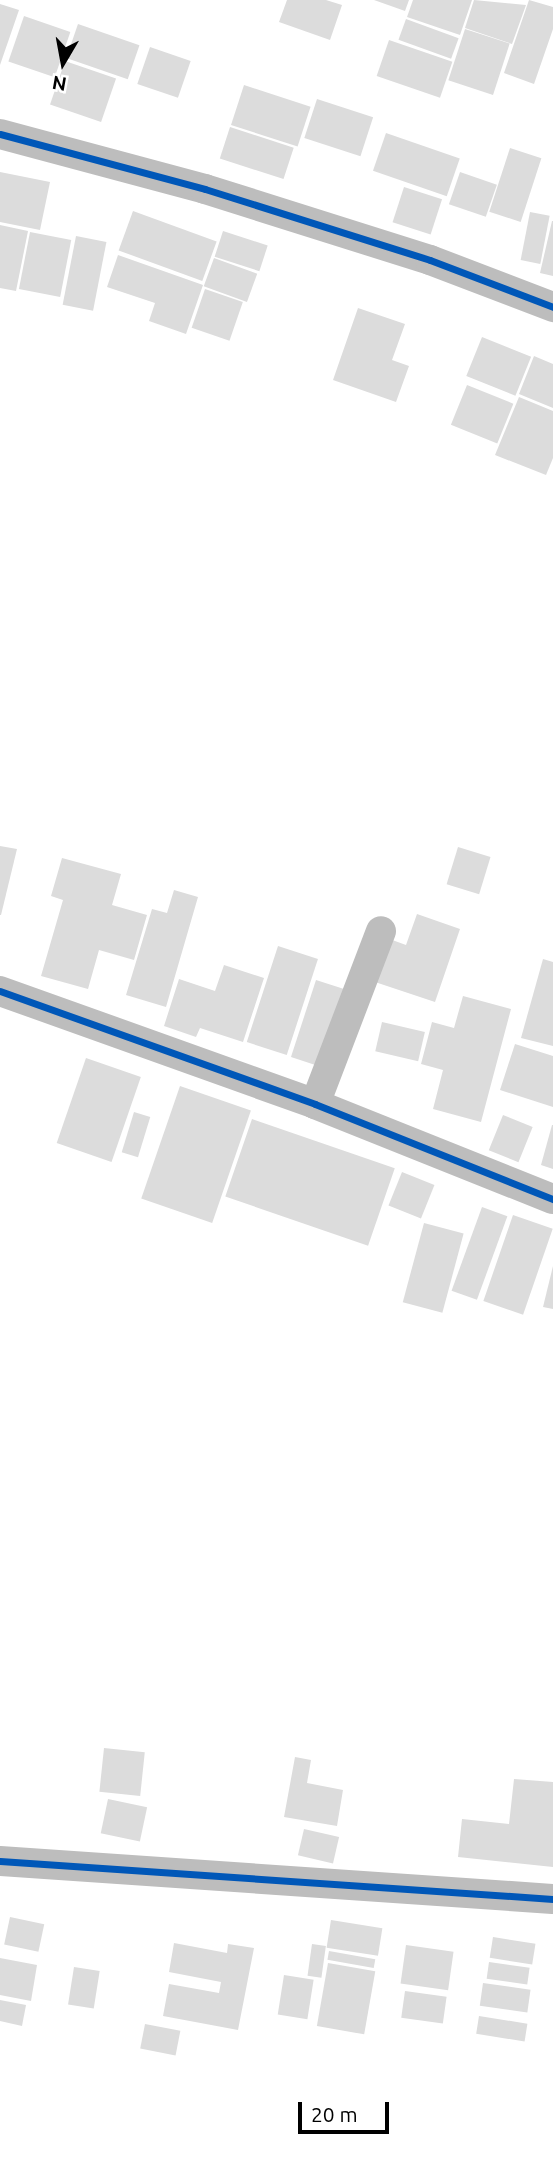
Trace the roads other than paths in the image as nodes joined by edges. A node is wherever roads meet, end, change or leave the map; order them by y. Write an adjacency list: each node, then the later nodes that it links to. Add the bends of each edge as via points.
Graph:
1 (0, 134): 2 (street, via 218,193 430,260)
2 (553, 307)
3 (380, 931): 5 (street)
4 (0, 991): 5 (street)
5 (315, 1104): 6 (street)
6 (553, 1199)
7 (0, 1861): 8 (street)
8 (553, 1899)

